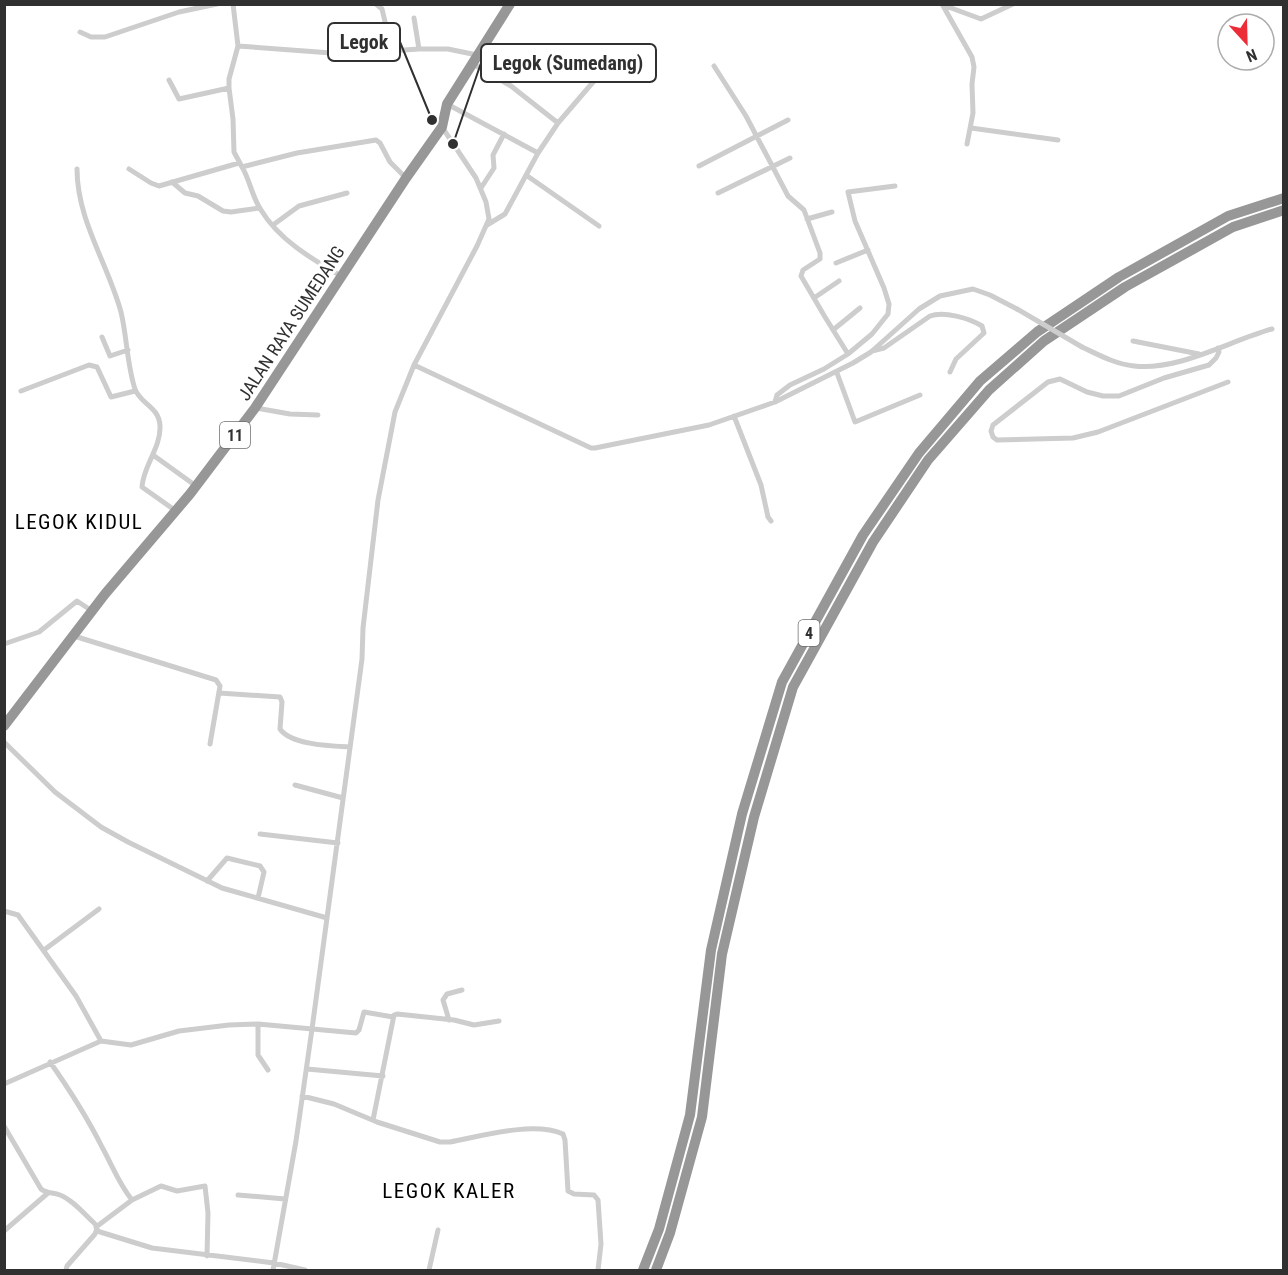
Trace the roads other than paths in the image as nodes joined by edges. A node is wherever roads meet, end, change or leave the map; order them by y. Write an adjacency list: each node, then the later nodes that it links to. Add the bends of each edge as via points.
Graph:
1 (217, 4): 8 (street, via 178,12 105,37)
2 (233, 4): 9 (street)
3 (375, 4): 11 (street, via 382,9)
4 (510, 4): 12 (highway, JALAN RAYA SUMEDANG / 11)
5 (942, 4): 6 (street, via 981,19); 21 (street, via 972,57)
6 (1012, 4)
7 (414, 18): 10 (street)
8 (80, 33)
9 (238, 46): 11 (street, via 345,54); 16 (street)
10 (419, 49): 11 (street); 12 (street, via 448,49)
11 (392, 51)
12 (474, 59): 17 (highway, JALAN RAYA SUMEDANG / 11); 19 (street)
13 (612, 60): 19 (street)
14 (714, 66): 23 (street)
15 (169, 80): 16 (street, via 179,99)
16 (229, 88): 28 (street, via 234,150)
17 (447, 104): 20 (highway, JALAN RAYA SUMEDANG / 11); 22 (street)
18 (788, 120): 23 (street)
19 (558, 123): 26 (street)
20 (442, 127): 34 (highway, JALAN RAYA SUMEDANG / 11); 37 (street)
21 (971, 128): 24 (street); 25 (street)
22 (504, 134): 26 (street); 37 (street, via 493,154 495,168)
23 (756, 136): 29 (street); 30 (street)
24 (1058, 140)
25 (967, 144)
26 (538, 153): 33 (street)
27 (790, 158): 30 (street)
28 (240, 165): 34 (street, via 376,140); 35 (street); 41 (street)
29 (699, 166)
30 (774, 166): 39 (street); 44 (street, via 788,196 804,210)
31 (76, 169): 59 (street, via 80,206 115,294)
32 (129, 169): 35 (street, via 155,185)
33 (526, 175): 46 (street, via 505,214); 47 (street)
34 (406, 178): 50 (highway, JALAN RAYA SUMEDANG / 11)
35 (172, 183): 41 (street, via 223,211)
36 (895, 186): 48 (street, via 848,192)
37 (481, 188): 46 (street, via 489,210)
38 (347, 193): 45 (street, via 299,206)
39 (718, 193)
40 (1284, 198): 125 (highway, 4, via 1228,216 1119,277 1037,332 980,381 919,453 863,535 782,682 742,814 711,950 690,1115 659,1229)
41 (259, 208): 45 (street)
42 (1284, 210): 126 (highway, 4, via 1233,227 1125,287 1044,342 989,390 928,460 873,542 793,687 754,817 722,954 702,1117)
43 (832, 212): 44 (street)
44 (807, 219): 52 (street, via 820,259 803,270 801,276)
45 (273, 225): 50 (street, via 311,258)
46 (487, 225): 63 (street)
47 (599, 226)
48 (868, 250): 49 (street); 61 (street, via 884,288 888,314)
49 (836, 263)
50 (341, 276): 71 (highway, JALAN RAYA SUMEDANG / 11)
51 (839, 281): 52 (street)
52 (814, 298): 55 (street)
53 (860, 308): 55 (street)
54 (1272, 329): 58 (street)
55 (832, 330): 61 (street)
56 (102, 337): 59 (street, via 110,356)
57 (1133, 341): 62 (street)
58 (1218, 348): 62 (street); 66 (street, via 1209,365 1119,396 1087,392 1060,379 1048,382 993,425 991,432 998,440 1073,438)
59 (128, 350): 68 (street)
60 (871, 352): 62 (street, bridge, via 919,309 940,296 973,289 1112,361 1152,366); 64 (street, via 884,348 937,313 974,321 984,333 956,359); 65 (street)
61 (848, 354): 70 (street, via 790,385 777,395)
62 (1201, 354)
63 (414, 364): 73 (street, via 591,448 656,437); 85 (street, via 395,412 378,500)
64 (950, 372)
65 (837, 373): 69 (street, via 855,422); 70 (street)
66 (1228, 382)
67 (21, 390): 68 (street, via 89,365 97,368 111,397)
68 (135, 391): 74 (street, via 158,418 160,434)
69 (920, 395)
70 (775, 402): 73 (street)
71 (255, 408): 72 (street); 75 (highway, JALAN RAYA SUMEDANG / 11)
72 (318, 415)
73 (734, 416): 77 (street)
74 (153, 455): 75 (street); 76 (street, via 142,487)
75 (196, 486): 76 (highway, JALAN RAYA SUMEDANG / 11)
76 (176, 511): 78 (highway, JALAN RAYA SUMEDANG / 11)
77 (771, 521)
78 (92, 611): 79 (highway, JALAN RAYA SUMEDANG / 11); 80 (street, via 77,601 39,632)
79 (73, 635): 81 (street, via 216,680); 82 (highway, JALAN RAYA SUMEDANG / 11)
80 (4, 644)
81 (219, 693): 84 (street); 85 (street, via 280,697 280,729 286,736)
82 (4, 726)
83 (4, 742): 90 (street, via 55,792 101,827)
84 (210, 744)
85 (350, 747): 87 (street)
86 (295, 785): 87 (street)
87 (343, 798): 89 (street)
88 (260, 834): 89 (street)
89 (338, 843): 94 (street)
90 (207, 881): 91 (street); 91 (street, via 227,858 260,866 264,872)
91 (258, 898): 94 (street)
92 (99, 909): 95 (street)
93 (4, 911): 95 (street, via 18,915)
94 (327, 918): 101 (street)
95 (44, 950): 102 (street)
96 (462, 990): 98 (street, via 447,994 443,1000)
97 (393, 1017): 98 (street, via 397,1014); 101 (street, via 364,1012 356,1033); 106 (street)
98 (449, 1020): 99 (street, via 474,1025)
99 (499, 1021)
100 (258, 1024): 101 (street); 102 (street, via 179,1031 131,1044); 105 (street, via 258,1055)
101 (312, 1029): 104 (street)
102 (101, 1041): 103 (street)
103 (50, 1062): 107 (street); 114 (street)
104 (307, 1069): 106 (street); 108 (street)
105 (268, 1070)
106 (383, 1076): 109 (street)
107 (4, 1084)
108 (302, 1096): 109 (street); 113 (street)
109 (373, 1120): 124 (street, via 440,1142 520,1130 563,1134 568,1191 594,1195 598,1200)
110 (4, 1126): 111 (street, via 41,1189)
111 (48, 1193): 115 (street, via 66,1198); 117 (street)
112 (238, 1195): 113 (street)
113 (285, 1199): 119 (street)
114 (132, 1200): 115 (street); 118 (street, via 161,1186 177,1191 205,1186)
115 (96, 1229): 118 (street, via 152,1248); 120 (street)
116 (438, 1230): 123 (street)
117 (4, 1231)
118 (207, 1256): 119 (street)
119 (274, 1263): 121 (street); 122 (street)
120 (66, 1270)
121 (273, 1270)
122 (305, 1270)
123 (429, 1270)
124 (598, 1270)
125 (643, 1270)
126 (656, 1270)

